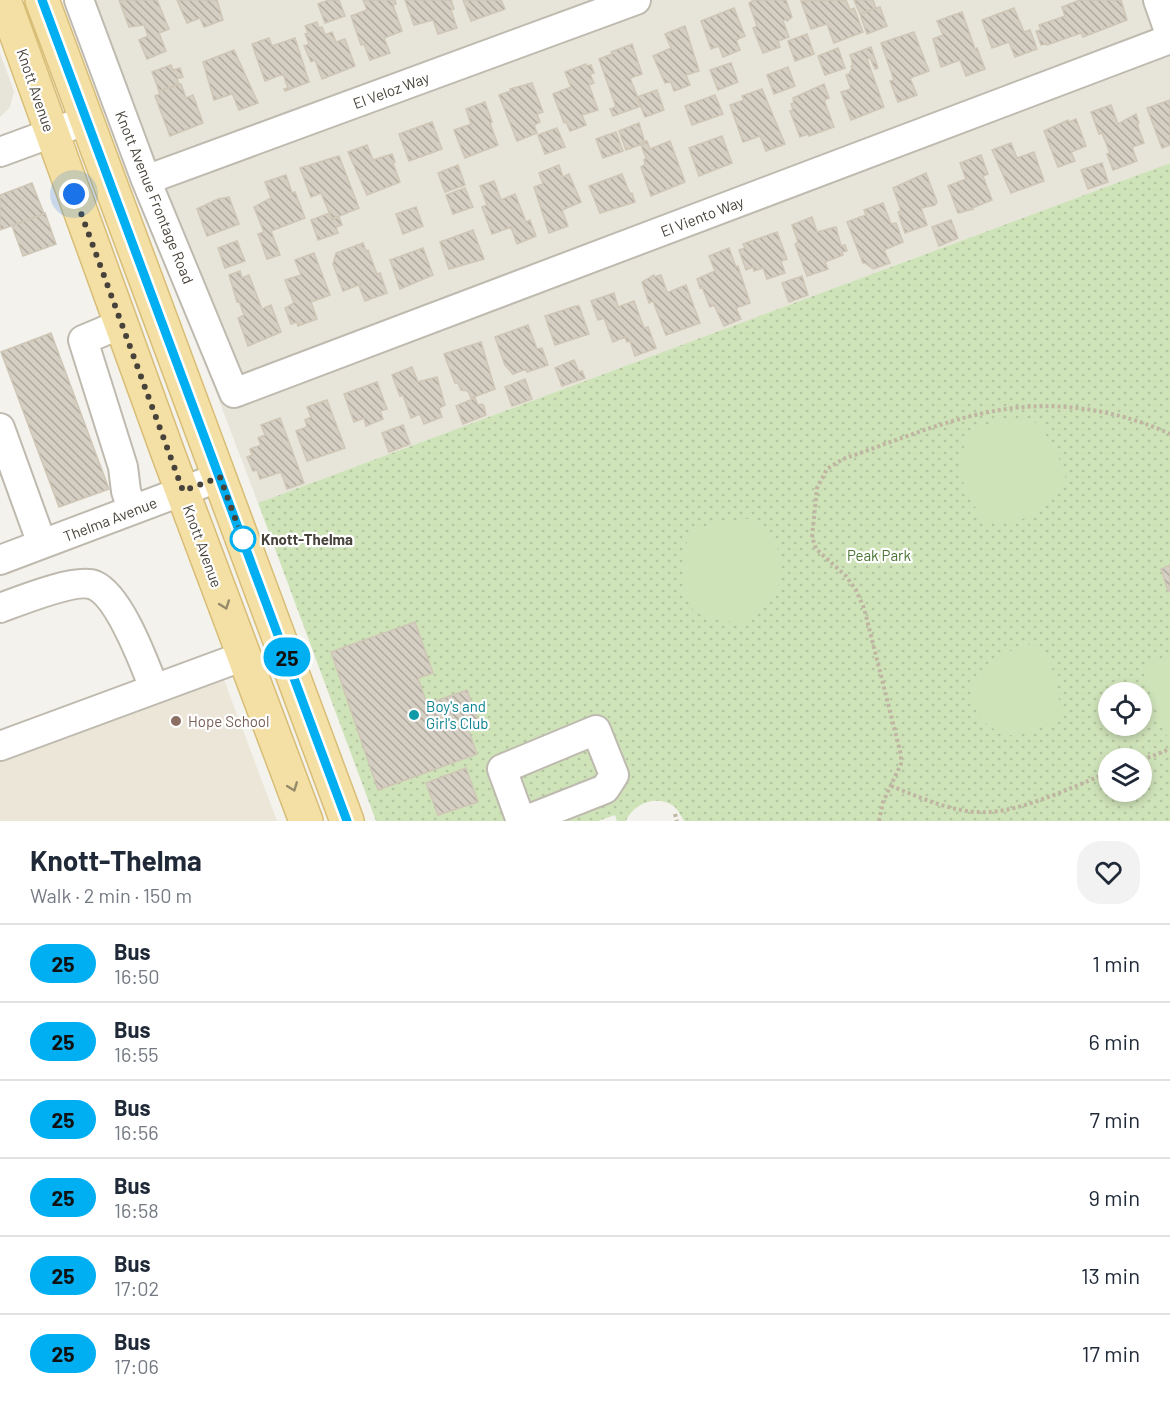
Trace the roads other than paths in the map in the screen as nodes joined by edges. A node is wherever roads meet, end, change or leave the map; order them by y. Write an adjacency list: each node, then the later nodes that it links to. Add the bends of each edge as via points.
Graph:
1 (4, 0): 9 (main road, Knott Avenue)
2 (42, 0): 8 (main road)
3 (79, 0): 11 (street, Knott Avenue Frontage Road)
4 (636, 0): 11 (street, El Veloz Way)
5 (1158, 0): 6 (street)
6 (1170, 34)
7 (1170, 39): 13 (street, El Viento Way)
8 (87, 120): 9 (street); 15 (main road)
9 (51, 133): 10 (street); 12 (main road, Knott Avenue)
10 (0, 152)
11 (146, 180): 13 (street, Knott Avenue Frontage Road)
12 (121, 324): 16 (main road, Knott Avenue); 17 (street, via 83,340 123,467)
13 (234, 393)
14 (0, 428): 18 (street)
15 (220, 477): 16 (street, Thelma Avenue); 25 (main road)
16 (183, 491): 17 (street, Thelma Avenue); 21 (main road, Knott Avenue, one-way to 21)
17 (132, 510): 18 (street, Thelma Avenue)
18 (42, 544): 19 (street, Thelma Avenue)
19 (0, 560)
20 (0, 608): 22 (street, via 71,585 93,584 120,611)
21 (244, 656): 22 (street); 24 (main road, Knott Avenue, one-way to 24)
22 (154, 688): 23 (street)
23 (0, 746)
24 (306, 821)
25 (347, 821)

